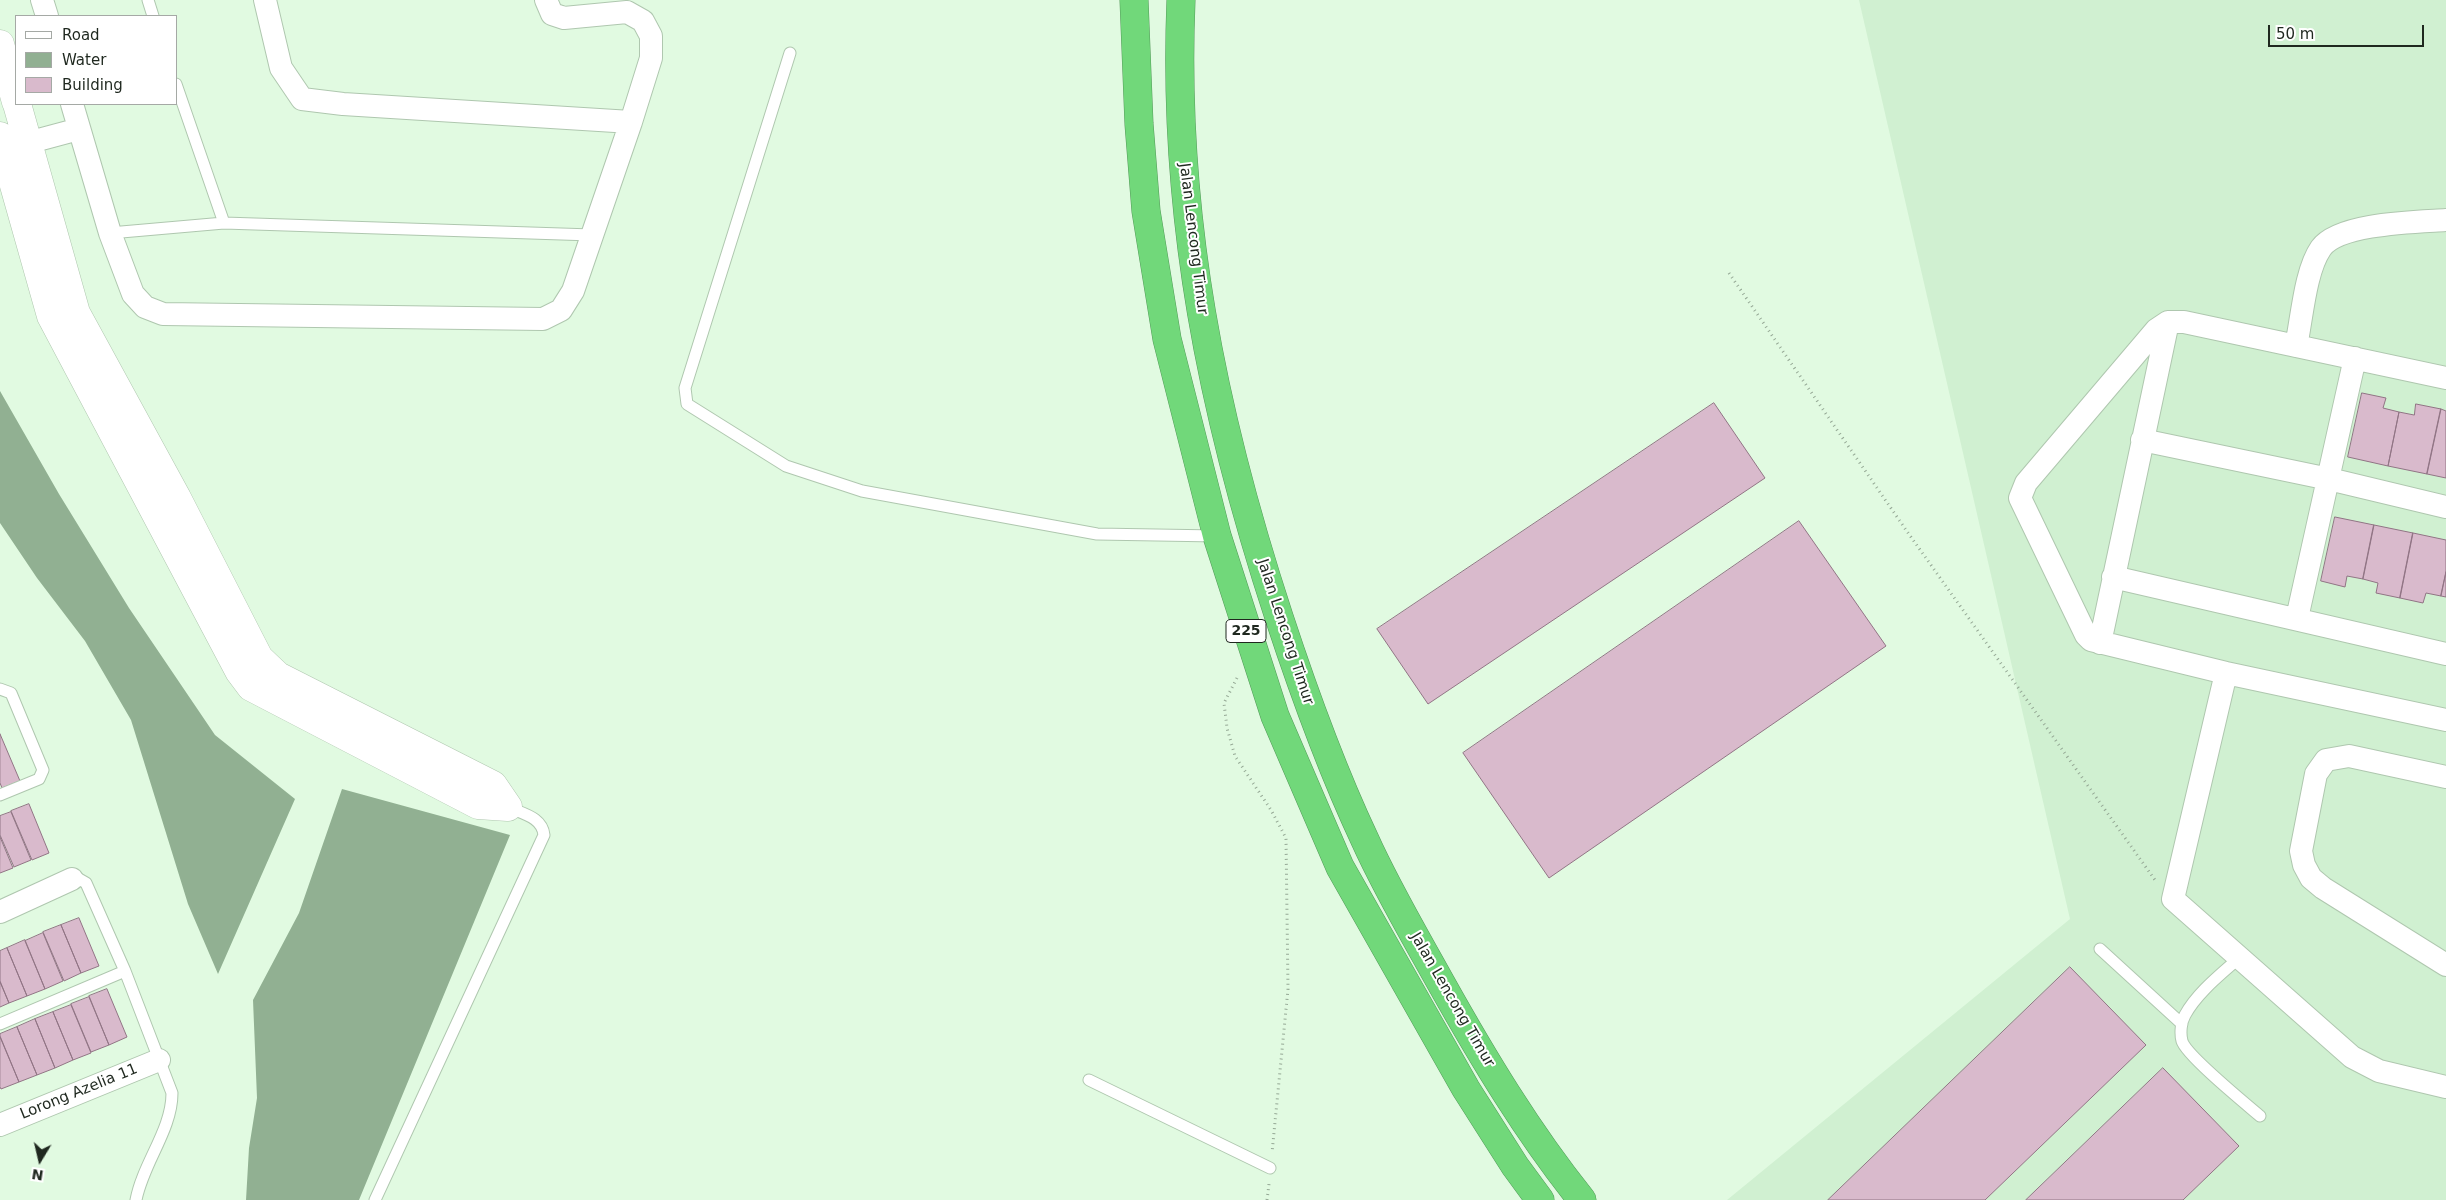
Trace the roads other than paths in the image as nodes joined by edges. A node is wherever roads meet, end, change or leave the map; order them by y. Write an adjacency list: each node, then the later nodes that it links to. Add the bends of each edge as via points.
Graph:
1 (42, 0): 8 (street)
2 (148, 0): 9 (lane)
3 (265, 0): 17 (street, via 281,68 302,99)
4 (546, 0): 17 (street, via 552,14 564,18 627,12 643,21 651,36 651,58)
5 (1134, 0): 31 (highway, 225, via 1139,124 1155,275 1167,339)
6 (1171, 0): 12 (highway, 225)
7 (1181, 0): 12 (highway, Jalan Lencong Timur / 225)
8 (47, 15)
9 (153, 15)
10 (0, 44): 14 (street)
11 (790, 52): 31 (lane, via 685,388 687,404 786,466 862,491 1096,534)
12 (1179, 59): 59 (highway, Jalan Lencong Timur / 225, via 1183,181 1210,364 1262,564 1313,717 1362,834 1403,916 1492,1070)
13 (178, 90): 21 (lane)
14 (15, 99)
15 (16, 105): 19 (street)
16 (72, 105): 18 (street)
17 (631, 122): 23 (street)
18 (79, 129): 19 (street); 22 (street)
19 (10, 143): 41 (street, via 52,316 239,671 251,687 478,805)
20 (2446, 220): 25 (street, via 2337,234 2321,248 2312,269)
21 (224, 223): 22 (lane); 23 (lane)
22 (110, 233): 23 (street, via 133,294 145,307 163,314 544,319 561,310 573,290)
23 (592, 235)
24 (2168, 322): 25 (street, via 2184,322); 28 (street); 34 (street, via 2148,338 2026,483 2021,494 2022,503 2086,635)
25 (2296, 346): 26 (street)
26 (2355, 358): 27 (street); 29 (street)
27 (2446, 378)
28 (2142, 440): 29 (street); 32 (street)
29 (2329, 480): 30 (street); 33 (street)
30 (2446, 507)
31 (1217, 536): 58 (highway, 225, via 1275,716 1340,867 1466,1089)
32 (2113, 577): 33 (street); 34 (street)
33 (2297, 618): 35 (street)
34 (2100, 643): 36 (street)
35 (2446, 654)
36 (2226, 673): 38 (street); 45 (street, via 2173,899)
37 (0, 690): 40 (lane, via 11,693 43,770 39,779)
38 (2446, 720)
39 (2446, 776): 46 (street, via 2349,756 2326,760 2316,774 2301,851 2311,878 2323,888)
40 (0, 795)
41 (508, 807): 57 (lane, via 538,821 544,835)
42 (72, 880): 43 (street); 47 (lane, via 86,883)
43 (0, 912)
44 (2100, 949): 49 (lane)
45 (2238, 958): 49 (lane, via 2204,991); 52 (street, via 2352,1057 2379,1071)
46 (2446, 966)
47 (125, 971): 48 (lane); 50 (lane)
48 (0, 1024)
49 (2182, 1024): 53 (lane, via 2182,1042)
50 (158, 1060): 54 (street, Lorong Azelia 11); 56 (lane, via 172,1092 172,1109 140,1179)
51 (1089, 1080): 55 (lane)
52 (2446, 1087)
53 (2260, 1116)
54 (0, 1125)
55 (1270, 1168)
56 (136, 1200)
57 (375, 1200)
58 (1540, 1200)
59 (1582, 1200)

